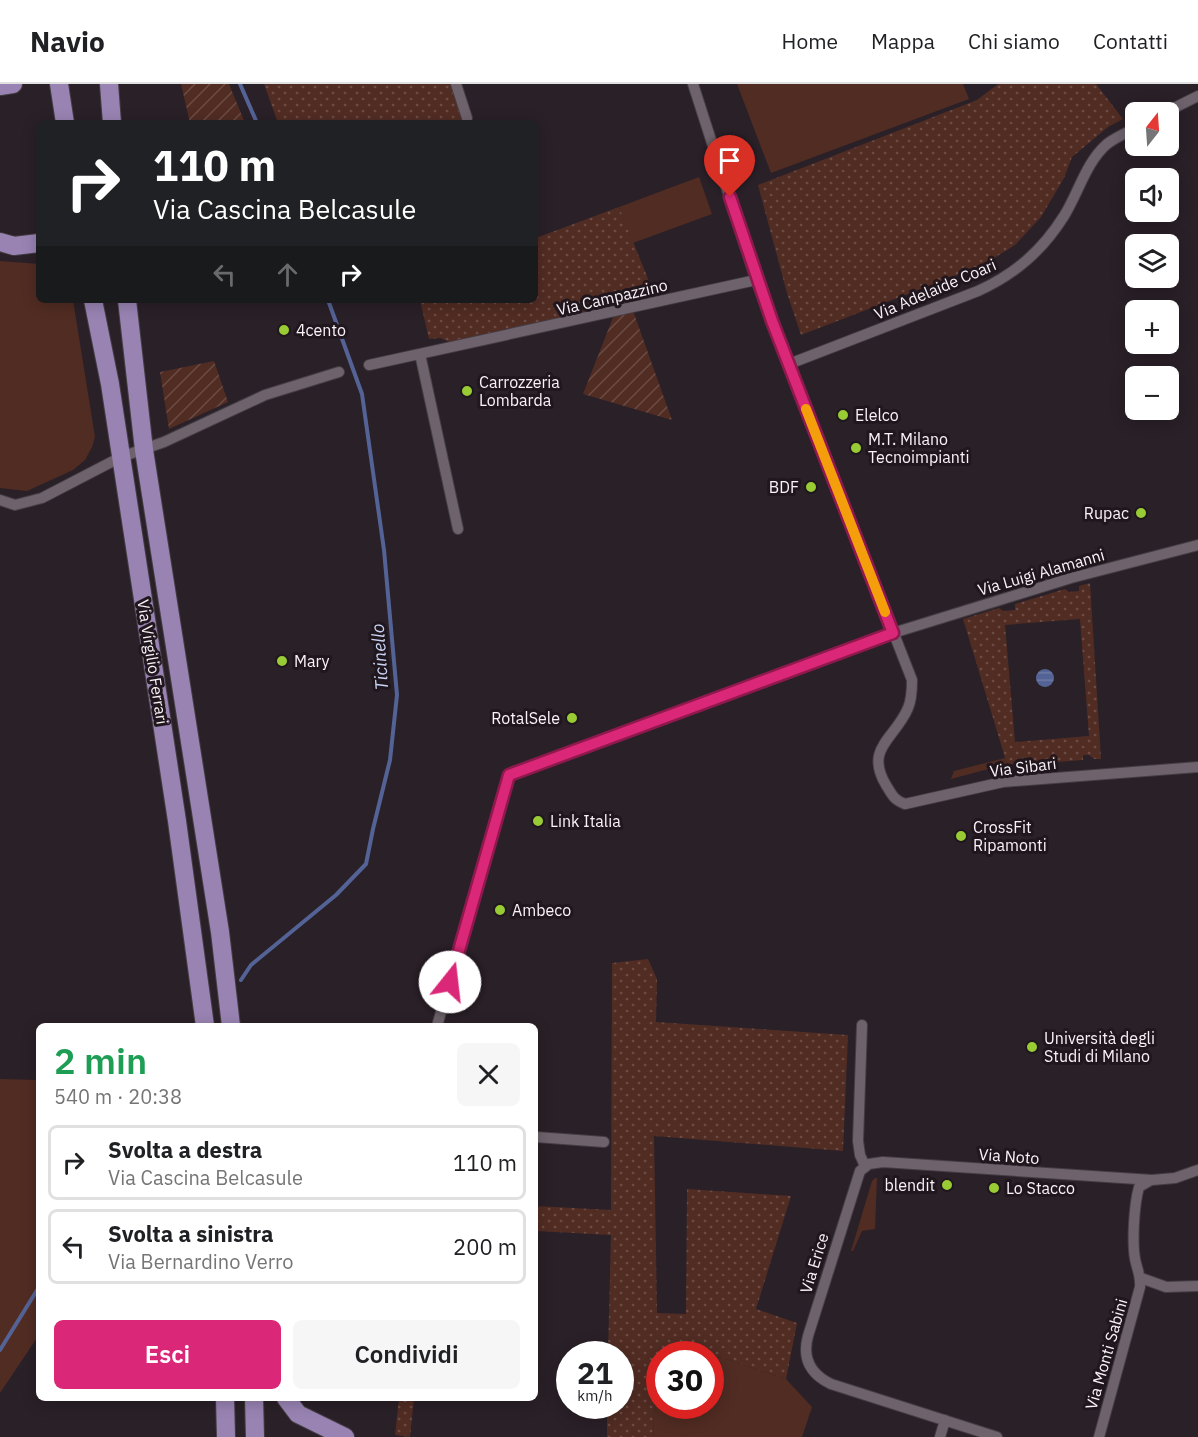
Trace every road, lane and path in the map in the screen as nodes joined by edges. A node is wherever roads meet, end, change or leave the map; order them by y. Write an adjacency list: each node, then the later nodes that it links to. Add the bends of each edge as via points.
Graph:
1 (13, 84): 6 (main road)
2 (59, 84): 10 (main road)
3 (109, 84): 11 (main road)
4 (456, 84): 9 (street)
5 (693, 84): 15 (street)
6 (0, 86)
7 (1198, 96): 8 (street)
8 (1179, 106)
9 (467, 118)
10 (65, 120)
11 (112, 120)
12 (1125, 134): 19 (street, Via Adelaide Coari, via 1100,152 1042,246 1005,278)
13 (0, 242): 14 (main road, via 14,246)
14 (36, 243)
15 (756, 279): 18 (street, Via Campazzino); 19 (street)
16 (94, 303): 23 (main road, Via Virgilio Ferrari)
17 (127, 303): 22 (main road, Via Virgilio Ferrari)
18 (420, 354): 20 (street, Via Campazzino); 25 (street)
19 (789, 364): 27 (street)
20 (369, 365)
21 (339, 372): 22 (street, via 265,395)
22 (144, 450): 23 (street); 30 (main road, Via Virgilio Ferrari, via 220,932)
23 (121, 458): 24 (street, via 42,498 18,504); 29 (main road, Via Virgilio Ferrari)
24 (0, 500)
25 (458, 529)
26 (1198, 545): 27 (street, Via Luigi Alamanni, via 1071,578)
27 (893, 633): 28 (street, Via Sibari, via 912,680 912,692 908,708 879,754 877,764 896,801 905,804 1003,782); 31 (street, Via Luigi Alamanni, via 509,775)
28 (1198, 767)
29 (205, 1023)
30 (231, 1023)
31 (438, 1023)
32 (862, 1025): 35 (street, via 858,1141)
33 (538, 1137): 34 (street)
34 (604, 1142)
35 (865, 1166): 37 (street, Via Noto, via 881,1162); 43 (street, Via Erice, via 856,1178 808,1333 807,1362 815,1374 831,1384)
36 (1198, 1170): 37 (street, Via Noto)
37 (1152, 1180): 38 (street, via 1139,1188 1134,1203 1135,1258)
38 (1141, 1278): 39 (street, via 1166,1287); 49 (street, Via Monti Sabini)
39 (1198, 1286)
40 (225, 1401): 44 (main road)
41 (254, 1401): 45 (main road)
42 (288, 1401): 46 (main road, via 298,1414)
43 (945, 1420): 47 (street); 48 (street)
44 (226, 1437)
45 (255, 1437)
46 (345, 1437)
47 (940, 1437)
48 (998, 1437)
49 (1099, 1437)

